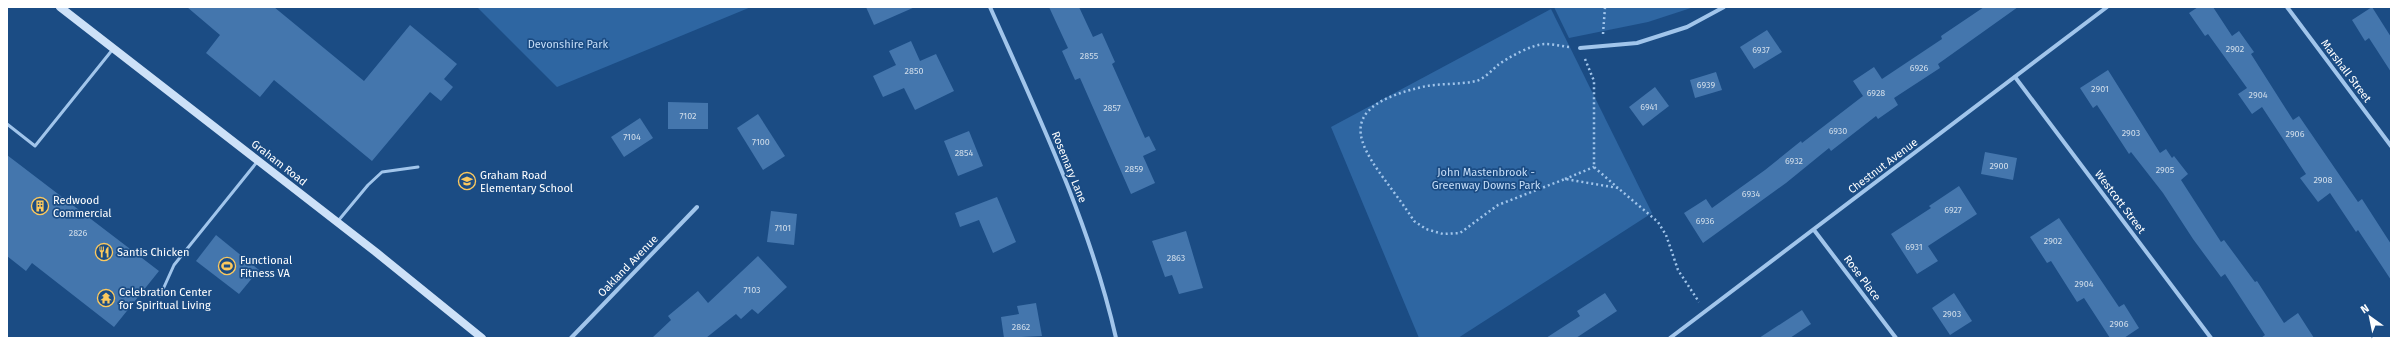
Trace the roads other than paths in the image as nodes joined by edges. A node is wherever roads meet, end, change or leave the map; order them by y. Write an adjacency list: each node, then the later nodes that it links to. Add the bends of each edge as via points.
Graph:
1 (60, 7): 7 (street, Graham Road)
2 (990, 7): 19 (street, Rosemary Lane, via 1089,239)
3 (1724, 7): 6 (street, via 1680,30 1637,43)
4 (2107, 7): 8 (street, Chestnut Avenue)
5 (2287, 7): 10 (street, Marshall Street)
6 (1580, 48)
7 (113, 49): 9 (lane, via 35,146); 11 (street, Graham Road)
8 (2015, 77): 15 (street, Chestnut Avenue); 22 (street, Westcott Street)
9 (7, 124)
10 (2391, 146)
11 (258, 161): 14 (street, Graham Road); 16 (lane, via 174,265)
12 (418, 166): 14 (lane, via 382,172)
13 (697, 207): 18 (street, Oakland Avenue)
14 (337, 222): 17 (street, Graham Road)
15 (1814, 230): 20 (street, Chestnut Avenue); 21 (street, Rose Place)
16 (160, 296)
17 (482, 338)
18 (571, 338)
19 (1116, 338)
20 (1670, 338)
21 (1896, 338)
22 (2211, 338)

